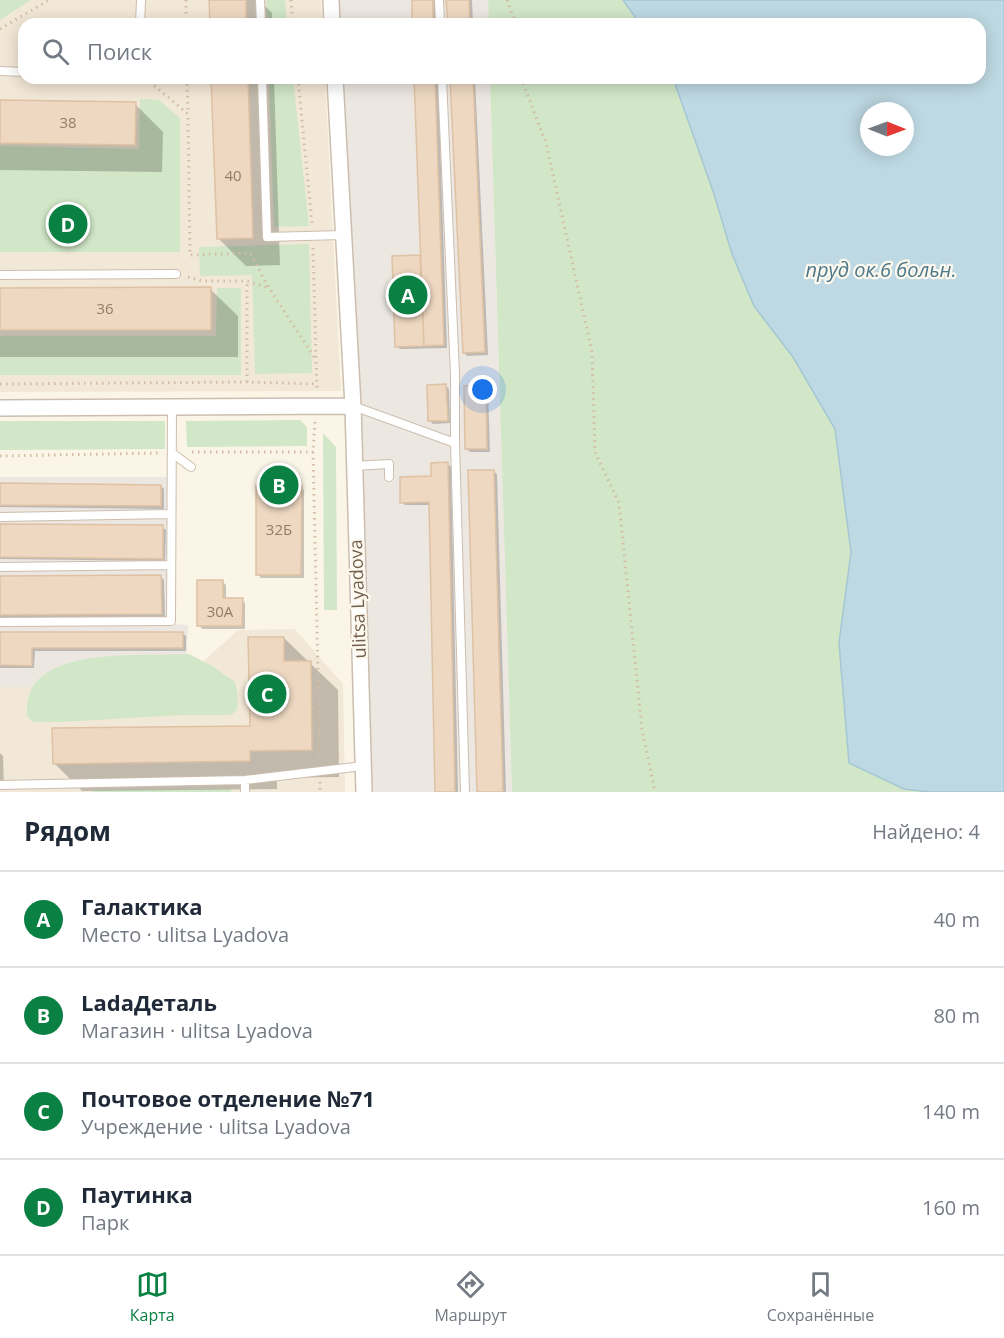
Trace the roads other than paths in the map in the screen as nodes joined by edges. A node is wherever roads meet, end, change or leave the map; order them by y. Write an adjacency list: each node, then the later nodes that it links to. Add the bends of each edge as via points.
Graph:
1 (141, 0): 5 (lane)
2 (260, 0): 6 (lane)
3 (331, 0): 7 (street)
4 (439, 0): 8 (lane)
5 (140, 18)
6 (261, 18)
7 (332, 18)
8 (440, 18)
9 (0, 71): 10 (lane)
10 (18, 72)
11 (262, 84): 14 (lane, via 267,237)
12 (335, 84): 14 (street, ulitsa Lyadova)
13 (442, 84): 20 (lane)
14 (343, 235): 17 (street, ulitsa Lyadova)
15 (176, 274): 16 (lane)
16 (0, 275)
17 (354, 406): 18 (street); 20 (lane); 22 (street, ulitsa Lyadova)
18 (172, 407): 19 (street); 21 (lane)
19 (0, 408)
20 (455, 443): 36 (lane)
21 (171, 453): 23 (lane); 25 (lane)
22 (354, 466): 24 (lane, via 389,464); 30 (street, ulitsa Lyadova)
23 (192, 467)
24 (389, 477)
25 (171, 514): 26 (lane); 27 (lane)
26 (0, 517)
27 (171, 565): 28 (lane); 29 (lane, via 171,621)
28 (0, 567)
29 (0, 622)
30 (363, 766): 31 (lane); 35 (street, ulitsa Lyadova)
31 (245, 780): 33 (lane); 34 (lane)
32 (0, 785): 33 (lane)
33 (34, 788)
34 (245, 792)
35 (364, 792)
36 (465, 792)

